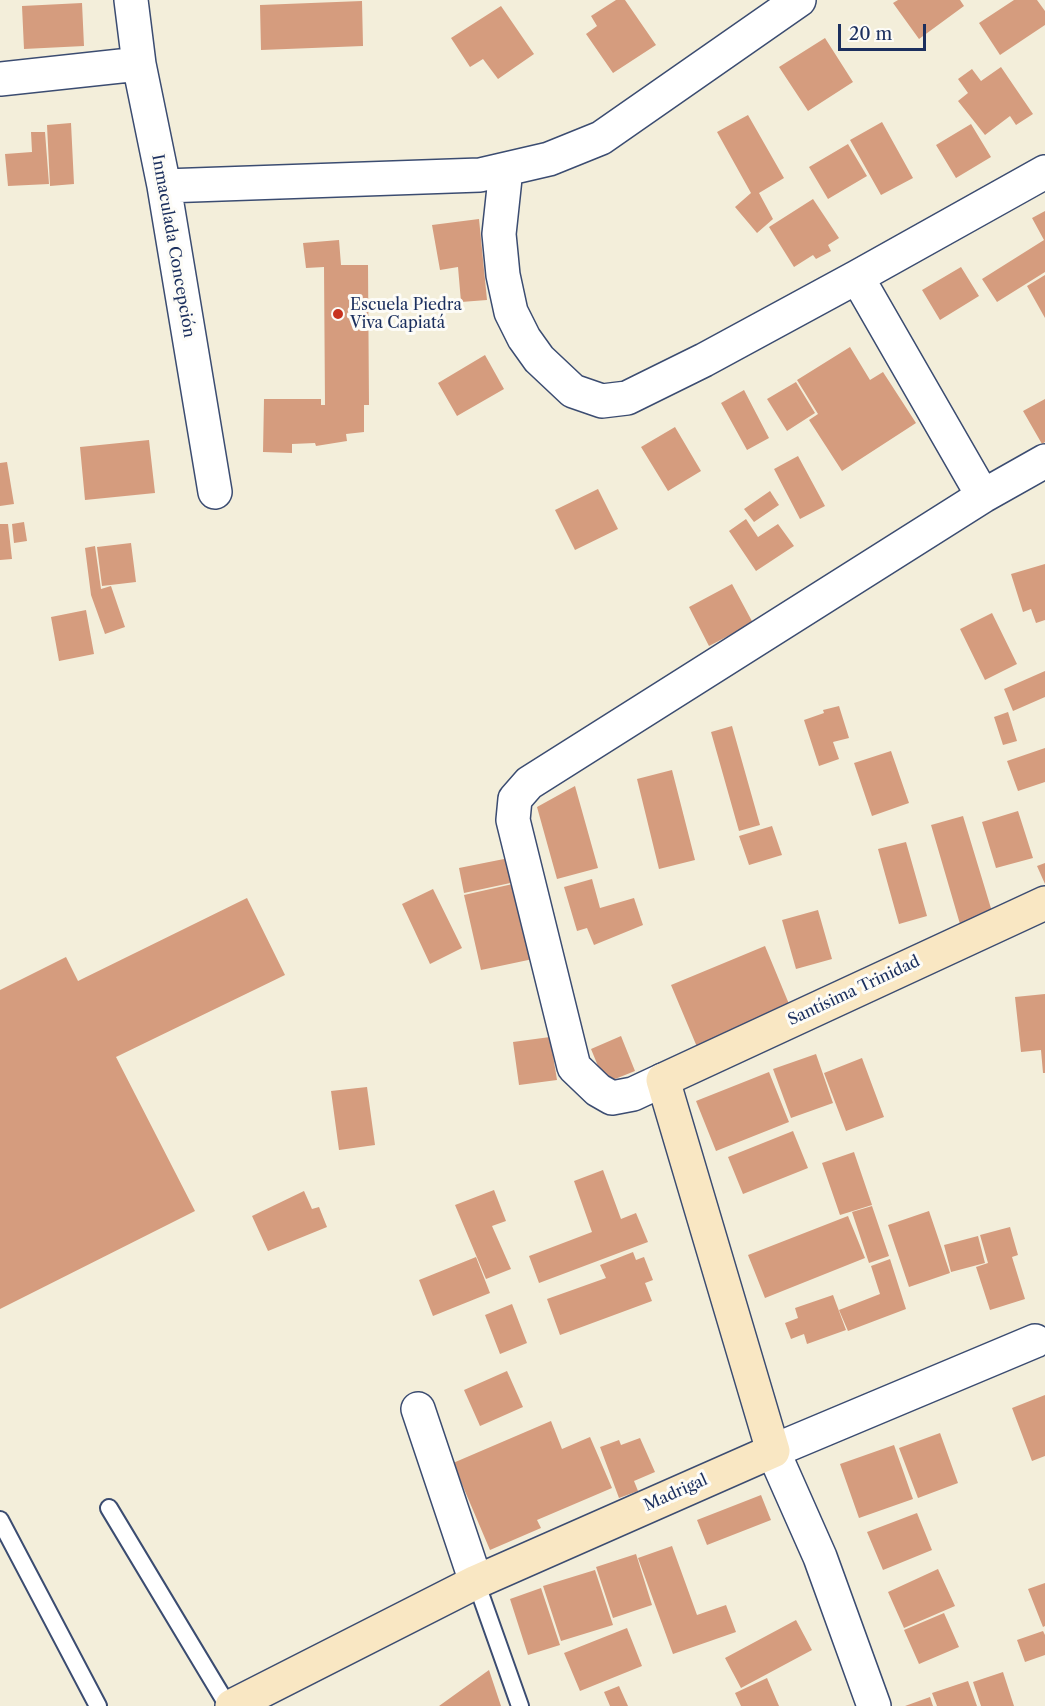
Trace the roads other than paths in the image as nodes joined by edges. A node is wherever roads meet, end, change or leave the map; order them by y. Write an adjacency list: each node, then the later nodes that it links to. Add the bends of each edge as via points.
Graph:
1 (131, 0): 3 (street, Inmaculada Concepción)
2 (799, 0): 5 (street, via 601,138 549,159)
3 (139, 64): 4 (street); 7 (street, Inmaculada Concepción)
4 (0, 79)
5 (506, 169): 7 (street, via 480,175); 8 (street, via 499,234 511,312 539,360 573,391 602,401 627,398)
6 (1045, 172): 8 (street)
7 (164, 186): 10 (street, Inmaculada Concepción)
8 (856, 277): 11 (street)
9 (1045, 461): 11 (street)
10 (214, 492)
11 (983, 496): 13 (street, via 529,783 515,799 513,820 574,1067 612,1098 633,1094)
12 (1045, 903): 13 (street, Santísima Trinidad)
13 (663, 1080): 16 (street)
14 (1040, 1342): 16 (street)
15 (418, 1409): 19 (street)
16 (773, 1451): 19 (street, Madrigal); 23 (street, via 820,1557)
17 (109, 1508): 21 (lane)
18 (0, 1520): 20 (lane)
19 (476, 1582): 21 (street, Madrigal); 22 (lane)
20 (98, 1706)
21 (230, 1706)
22 (520, 1706)
23 (874, 1706)

